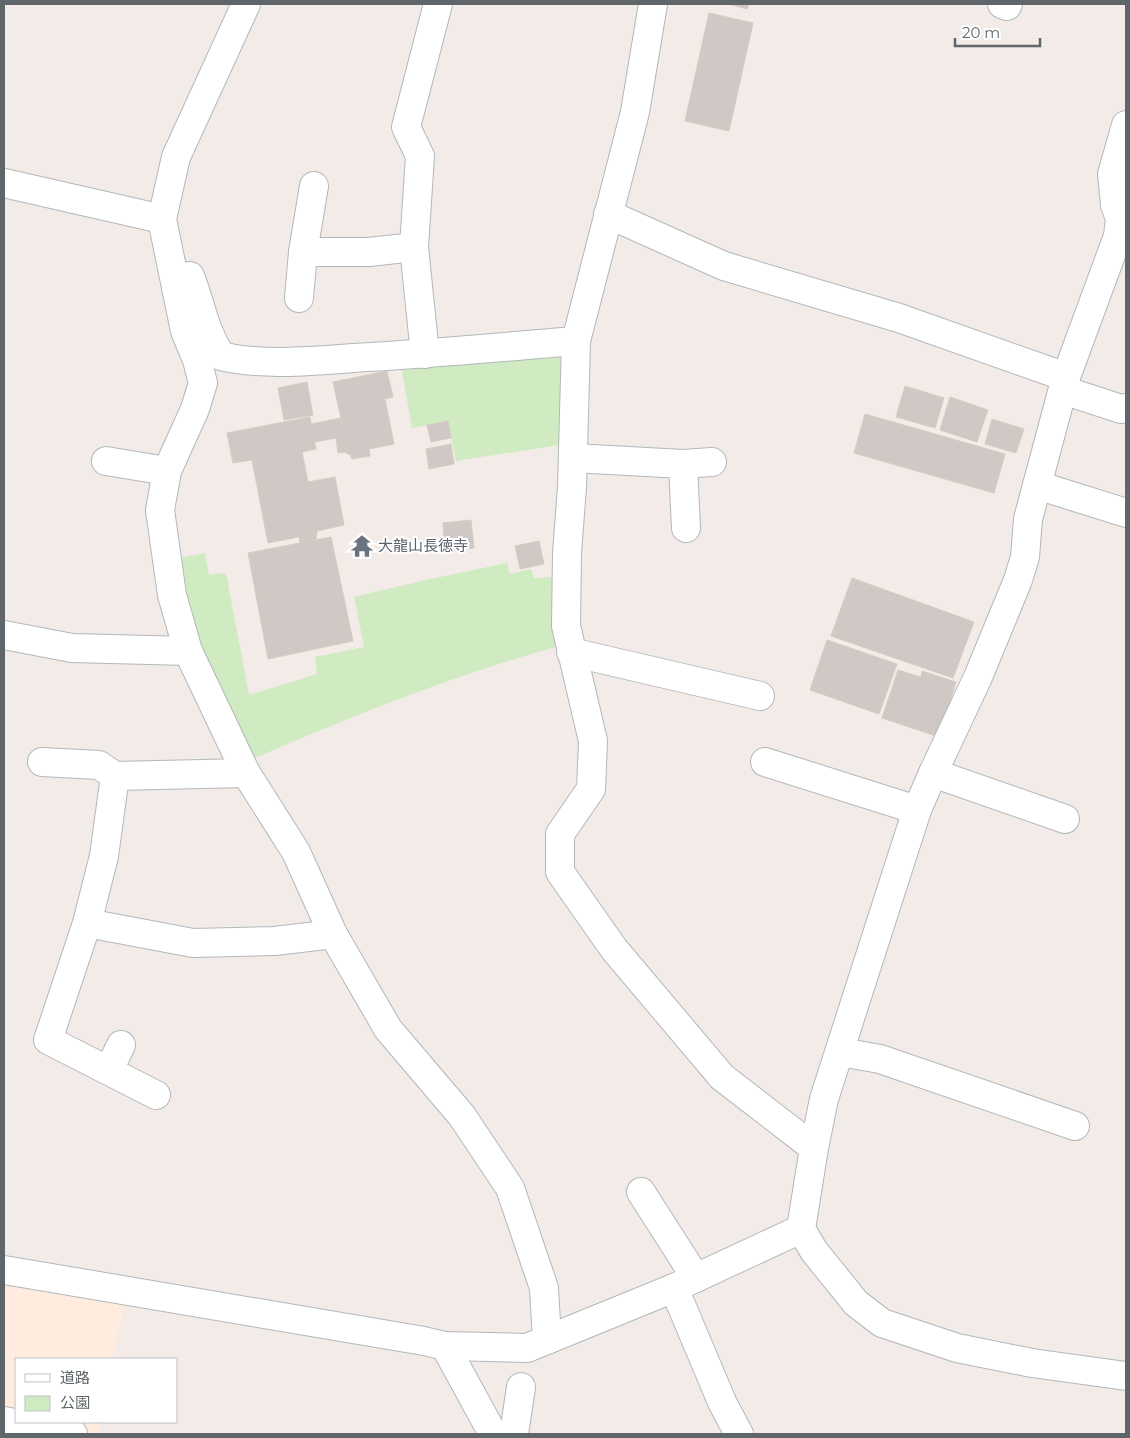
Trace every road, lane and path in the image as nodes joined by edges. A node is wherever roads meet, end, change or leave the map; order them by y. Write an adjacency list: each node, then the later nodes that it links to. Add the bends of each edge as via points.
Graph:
1 (246, 4): 10 (street, via 176,157)
2 (438, 4): 11 (street, via 406,127 420,156)
3 (653, 4): 9 (street, via 635,112)
4 (1002, 4): 5 (street)
5 (1008, 4)
6 (1126, 125): 17 (street, via 1112,174 1120,219 1118,236)
7 (4, 182): 10 (street)
8 (314, 186): 13 (street)
9 (608, 214): 15 (street); 17 (street, via 724,266 899,318)
10 (162, 219): 12 (street)
11 (414, 247): 13 (street, via 369,252); 16 (street)
12 (169, 251): 16 (street, via 185,261 212,343 221,356 238,361 312,361); 23 (street, via 185,332 203,383)
13 (303, 252): 14 (street)
14 (299, 298)
15 (576, 341): 16 (street); 19 (street)
16 (425, 354)
17 (1065, 383): 18 (street, via 1121,409); 24 (street)
18 (1126, 408)
19 (573, 458): 22 (street); 29 (street, via 566,626)
20 (106, 461): 23 (street)
21 (712, 462): 22 (street)
22 (683, 464): 26 (street)
23 (167, 472): 28 (street, via 160,510 172,595)
24 (1037, 485): 25 (street); 34 (street, via 1018,580)
25 (1126, 513)
26 (686, 528)
27 (4, 635): 28 (street, via 72,648)
28 (188, 651): 33 (street)
29 (571, 652): 30 (street); 45 (street, via 593,741 591,789 560,834 560,872 614,949 722,1077)
30 (760, 696)
31 (42, 762): 35 (street, via 99,765)
32 (765, 762): 36 (street)
33 (246, 773): 35 (street); 39 (street, via 296,852)
34 (933, 773): 36 (street); 37 (street)
35 (115, 776): 38 (street, via 104,856)
36 (917, 810): 41 (street)
37 (1065, 819)
38 (87, 923): 39 (street, via 193,943 275,941); 42 (street, via 48,1040)
39 (333, 934): 50 (street, via 388,1030 462,1116 510,1188 544,1288)
40 (121, 1045): 42 (street)
41 (841, 1052): 44 (street, via 880,1059); 45 (street, via 824,1099)
42 (109, 1070): 43 (street)
43 (156, 1095)
44 (1075, 1126)
45 (814, 1148): 47 (street)
46 (641, 1192): 49 (street)
47 (801, 1229): 49 (street); 52 (street, via 856,1304 882,1322 957,1348 1032,1363)
48 (4, 1270): 51 (street)
49 (685, 1283): 50 (street); 58 (street, via 722,1402)
50 (547, 1340): 51 (street, via 527,1348)
51 (445, 1346): 56 (street)
52 (1126, 1376)
53 (521, 1387): 57 (street)
54 (4, 1422): 55 (street)
55 (73, 1434)
56 (493, 1434)
57 (514, 1434)
58 (740, 1434)

